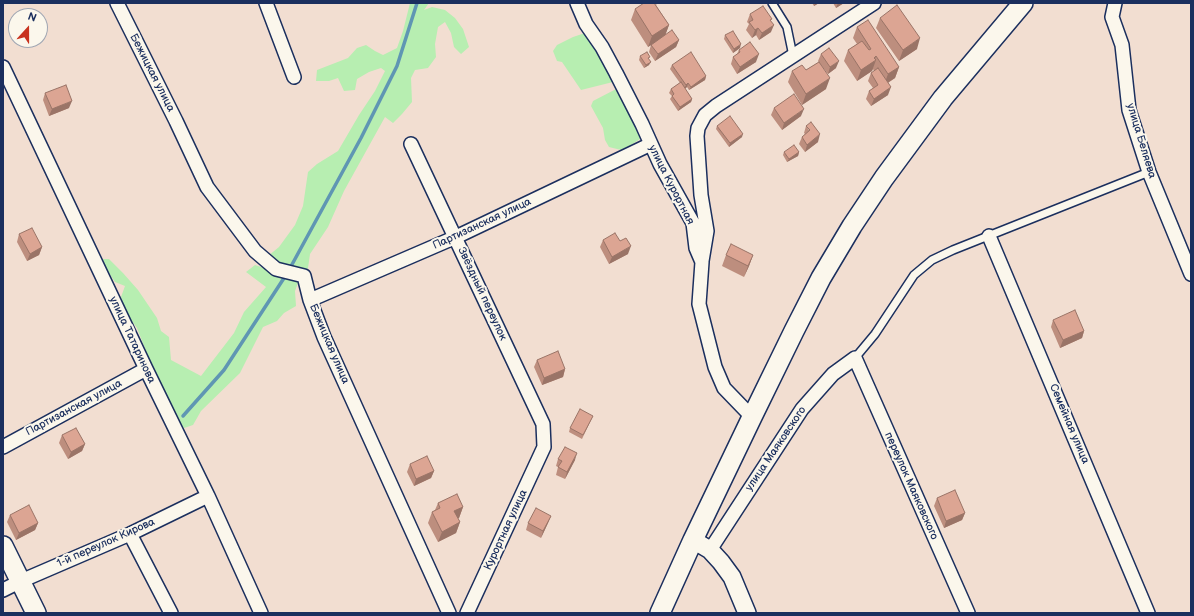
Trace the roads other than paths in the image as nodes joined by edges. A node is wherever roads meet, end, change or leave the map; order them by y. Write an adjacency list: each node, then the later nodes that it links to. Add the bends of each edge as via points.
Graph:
1 (117, 3): 18 (street, Бежицкая улица, via 207,187 255,251 276,269 304,276)
2 (266, 3): 10 (street)
3 (577, 3): 12 (street, улица Курортная, via 586,24 616,73)
4 (772, 3): 8 (lane, via 787,27)
5 (874, 3): 8 (street)
6 (1023, 3): 21 (main road, via 943,98 852,226 811,298)
7 (1115, 3): 13 (street, улица Беляева, via 1112,17 1122,45 1129,110)
8 (793, 56): 16 (street, via 716,106 705,115 698,128 701,195 707,230)
9 (3, 67): 20 (street, улица Татаринова)
10 (294, 77)
11 (411, 144): 15 (street, Звёздный переулок)
12 (651, 144): 15 (street, Партизанская улица); 16 (street, улица Курортная, via 693,223 696,248)
13 (1149, 172): 14 (lane); 17 (street, улица Беляева)
14 (989, 236): 19 (lane, via 932,260 914,275 875,334); 39 (street, Семейная улица)
15 (456, 237): 18 (street, Партизанская улица); 23 (street, Звёздный переулок, via 543,424)
16 (702, 262): 21 (street, улица Курортная, via 699,304 715,367 724,388)
17 (1191, 274)
18 (310, 300): 34 (street, Бежицкая улица, via 324,337)
19 (854, 358): 28 (street, улица Маяковского, via 833,374 802,409); 38 (street, переулок Маяковского)
20 (146, 369): 22 (street, Партизанская улица); 24 (street, улица Татаринова)
21 (752, 417): 26 (main road)
22 (3, 446)
23 (544, 447): 35 (street, Курортная улица)
24 (208, 496): 25 (street, 1-й переулок Кирова); 33 (street, улица Татаринова)
25 (130, 534): 29 (street, 1-й переулок Кирова); 32 (street)
26 (693, 540): 28 (street); 36 (main road)
27 (3, 546): 29 (main road)
28 (710, 550): 37 (street, via 732,577)
29 (21, 580): 30 (street, 1-й переулок Кирова); 31 (main road)
30 (3, 590)
31 (36, 613)
32 (171, 613)
33 (261, 613)
34 (449, 613)
35 (467, 613)
36 (660, 613)
37 (747, 613)
38 (968, 613)
39 (1148, 613)

